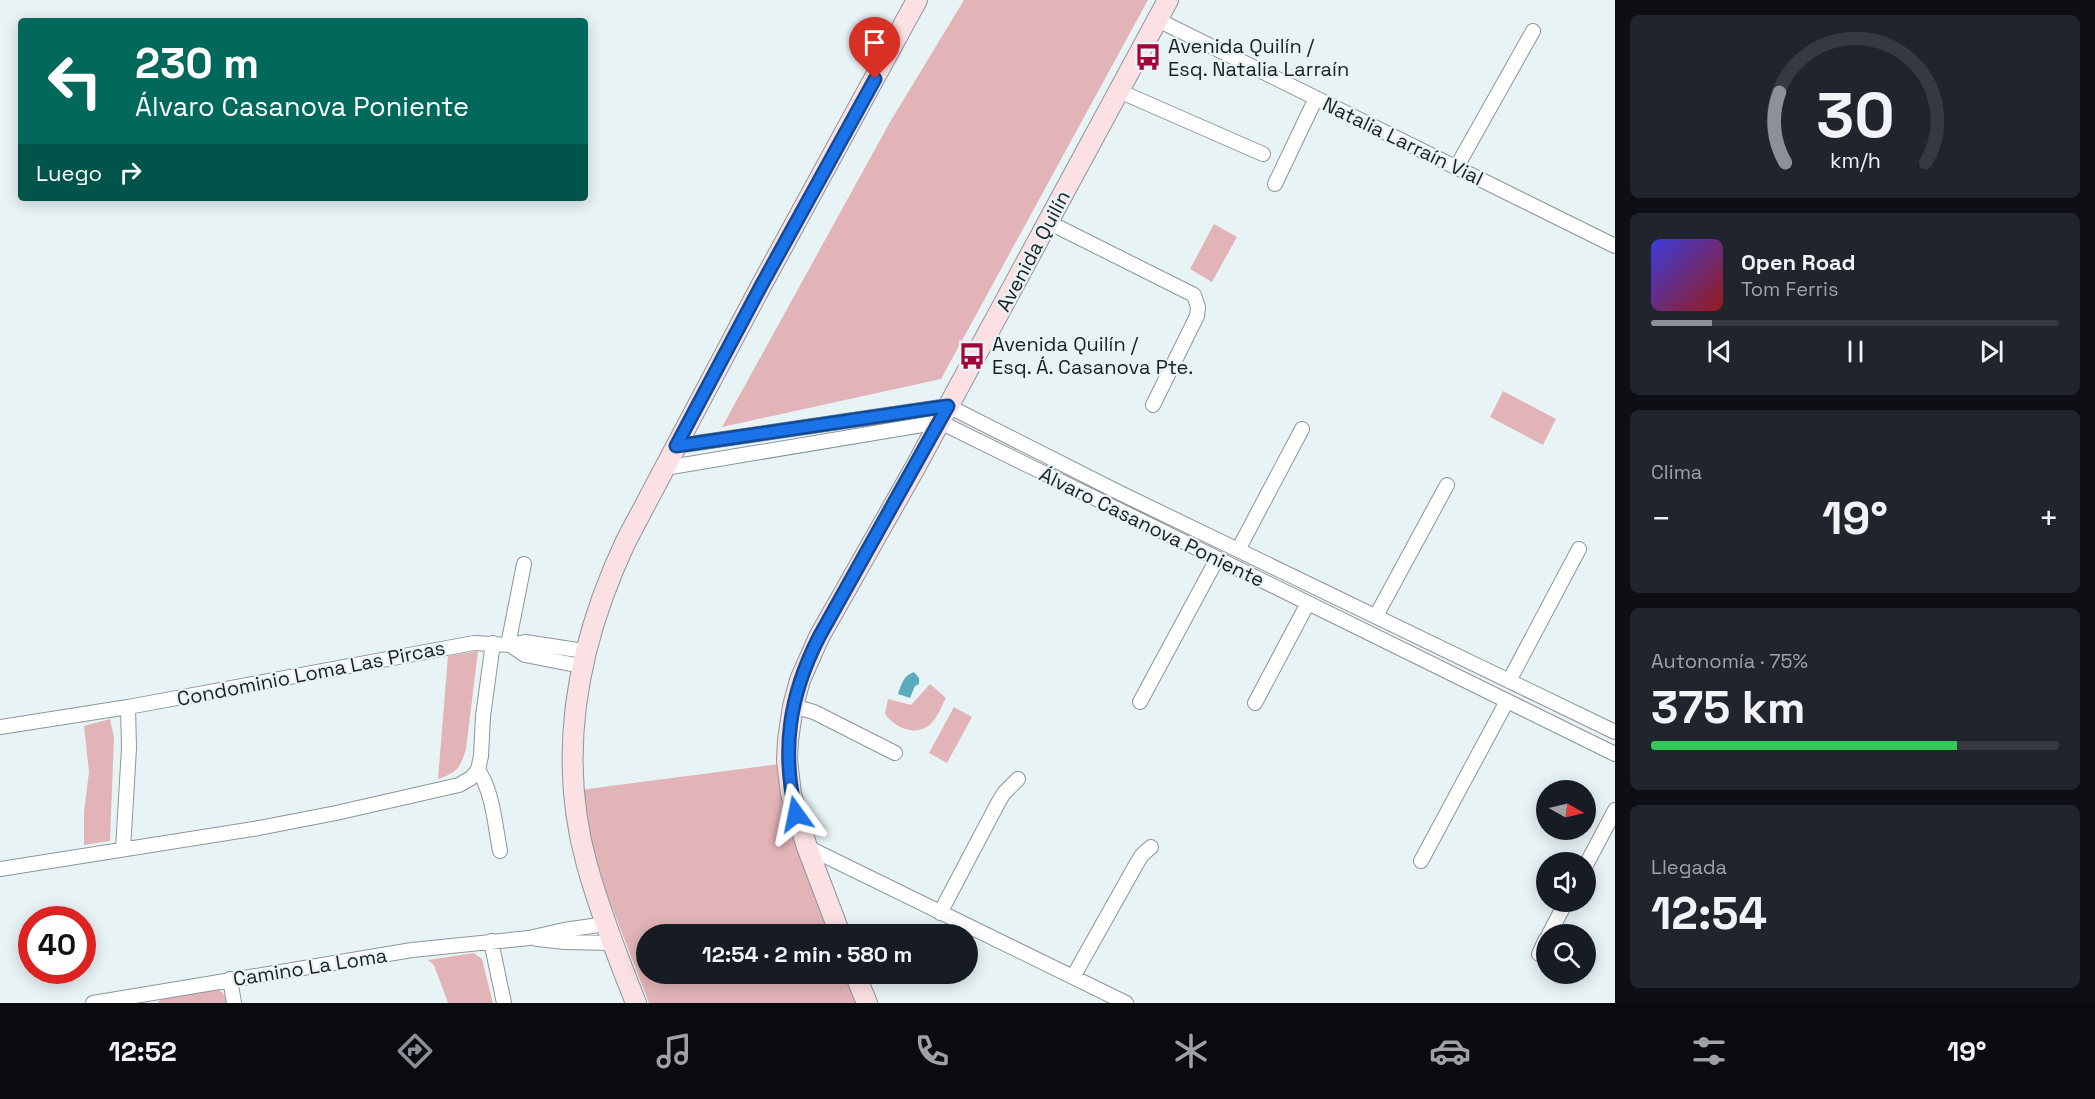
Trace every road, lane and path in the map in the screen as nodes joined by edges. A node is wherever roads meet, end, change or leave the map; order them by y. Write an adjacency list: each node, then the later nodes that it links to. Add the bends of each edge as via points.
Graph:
1 (917, 0): 15 (street)
2 (1168, 0): 3 (street, Avenida Quilín)
3 (1158, 20): 5 (street, Avenida Quilín); 6 (street, Natalia Larraín Vial)
4 (1533, 31): 8 (street)
5 (1119, 91): 7 (street); 10 (street, Avenida Quilín)
6 (1316, 98): 8 (street, Natalia Larraín Vial); 9 (street)
7 (1263, 154)
8 (1456, 168): 11 (street, Natalia Larraín Vial)
9 (1275, 184)
10 (1048, 222): 12 (street, via 1194,295 1197,316); 13 (street, Avenida Quilín)
11 (1615, 246)
12 (1153, 405)
13 (944, 414): 15 (street); 16 (street); 19 (street, Álvaro Casanova Poniente); 20 (street, Álvaro Casanova Poniente); 33 (street, Avenida Quilín, via 815,646)
14 (1302, 429): 19 (street)
15 (676, 446): 16 (street)
16 (665, 468): 28 (street, via 609,577)
17 (1447, 485): 25 (street)
18 (1579, 549): 29 (street)
19 (1238, 550): 22 (street, Álvaro Casanova Poniente)
20 (1217, 559): 23 (street, Álvaro Casanova Poniente); 31 (street)
21 (524, 564): 27 (street)
22 (1335, 596): 24 (street); 25 (street, Álvaro Casanova Poniente)
23 (1308, 603): 24 (street, Álvaro Casanova Poniente); 32 (street)
24 (1327, 613): 30 (street, Álvaro Casanova Poniente)
25 (1376, 616): 29 (street, Álvaro Casanova Poniente)
26 (493, 643): 27 (street, Condominio Loma Las Pircas); 34 (street, Condominio Loma Las Pircas, via 474,643); 39 (street)
27 (509, 645): 28 (street, Condominio Loma Las Pircas, via 525,642)
28 (583, 659): 51 (street, via 574,721 574,788 586,864)
29 (1509, 681): 36 (street, Álvaro Casanova Poniente)
30 (1507, 701): 38 (street, Álvaro Casanova Poniente); 47 (street)
31 (1140, 702)
32 (1255, 703)
33 (793, 706): 37 (street, via 814,712); 42 (street, Avenida Quilín, via 788,776)
34 (128, 707): 35 (street, Condominio Loma Las Pircas); 44 (street)
35 (0, 727)
36 (1615, 732)
37 (895, 753)
38 (1615, 754)
39 (478, 770): 44 (street, via 471,778 445,790 259,828); 45 (street, via 488,791)
40 (1018, 779): 49 (street, via 1004,793)
41 (1615, 810): 46 (street)
42 (807, 847): 49 (street); 50 (street, Avenida Quilín)
43 (1151, 847): 54 (street, via 1142,855)
44 (123, 849): 48 (street)
45 (500, 851)
46 (1593, 852)
47 (1421, 861)
48 (0, 869)
49 (940, 913): 54 (street)
50 (836, 924)
51 (609, 934): 52 (street, Camino La Loma, via 565,942); 52 (street, Camino La Loma, via 564,930); 61 (street)
52 (529, 938): 53 (street, Camino La Loma)
53 (491, 941): 55 (street, Camino La Loma); 60 (street)
54 (1073, 977): 63 (street)
55 (230, 980): 57 (street, Camino La Loma); 59 (street)
56 (859, 984): 62 (street)
57 (146, 999): 58 (street, Camino La Loma)
58 (93, 1003)
59 (234, 1003)
60 (504, 1003)
61 (636, 1003)
62 (867, 1003)
63 (1126, 1003)

